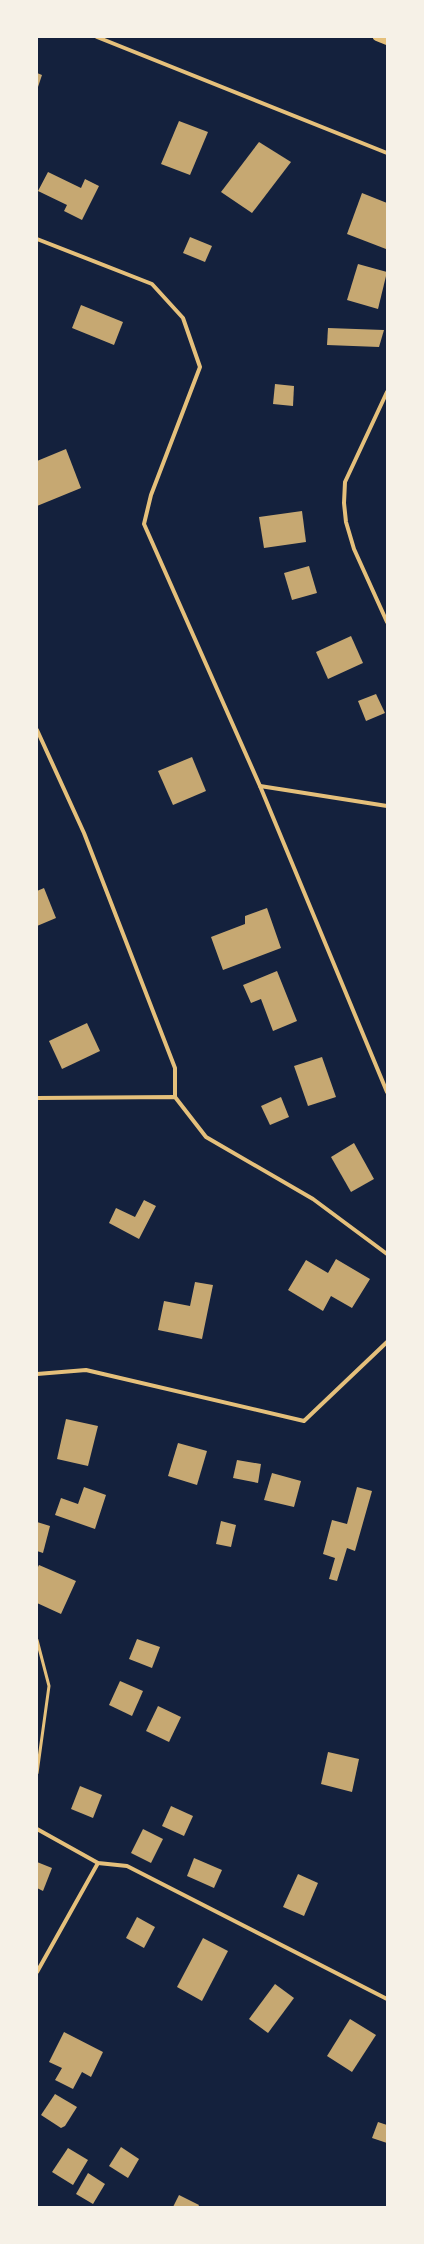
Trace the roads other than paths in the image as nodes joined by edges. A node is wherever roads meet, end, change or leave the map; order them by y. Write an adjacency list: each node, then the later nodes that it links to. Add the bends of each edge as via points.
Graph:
1 (97, 37): 4 (street)
2 (377, 37): 3 (main road)
3 (387, 41)
4 (387, 153)
5 (37, 239): 9 (street, via 152,284 183,318 200,367 151,494 144,524)
6 (387, 392): 7 (street, via 345,482 344,502 346,522 354,549)
7 (387, 622)
8 (37, 730): 12 (street, via 84,833 175,1068)
9 (260, 786): 10 (street); 11 (street)
10 (387, 806)
11 (387, 1092)
12 (174, 1097): 13 (street); 14 (street, via 206,1137 314,1199)
13 (37, 1098)
14 (387, 1254)
15 (387, 1342): 16 (street, via 304,1421 86,1370)
16 (37, 1374)
17 (37, 1640): 18 (lane, via 49,1686)
18 (37, 1773)
19 (37, 1829): 20 (street)
20 (98, 1863): 21 (street); 22 (street, via 127,1866)
21 (37, 1972)
22 (387, 1999)

